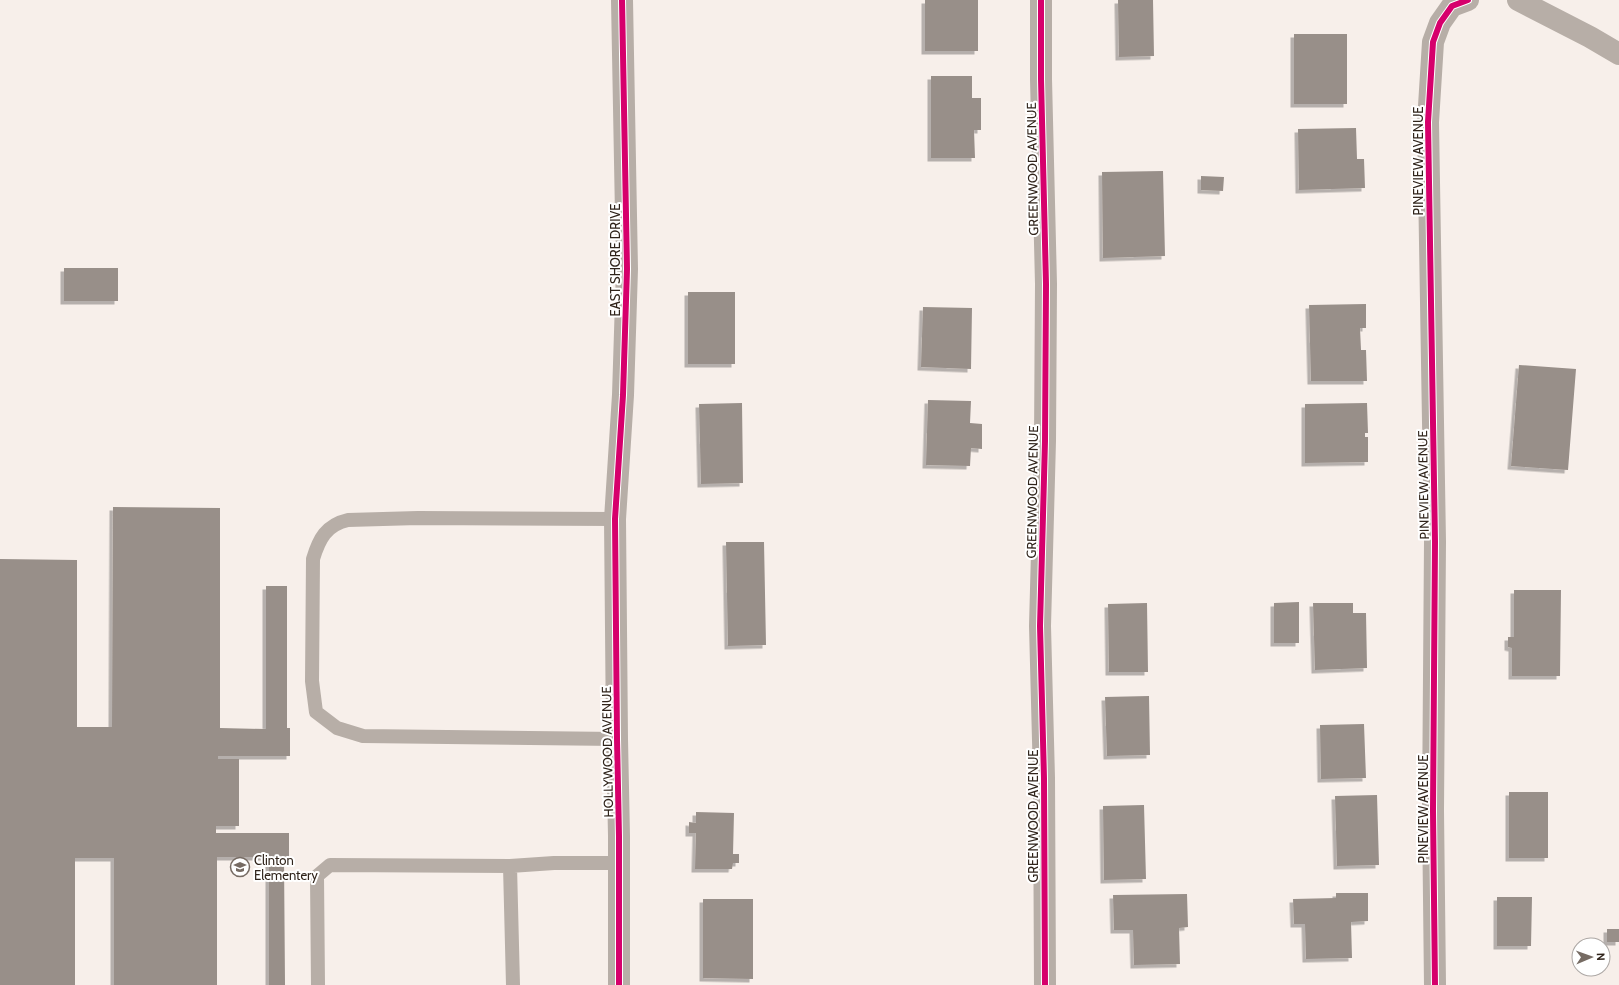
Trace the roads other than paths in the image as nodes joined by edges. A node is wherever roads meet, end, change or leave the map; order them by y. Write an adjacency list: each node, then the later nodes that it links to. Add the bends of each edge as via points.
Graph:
1 (622, 0): 6 (street, EAST SHORE DRIVE, via 627,269)
2 (1041, 0): 13 (street, GREENWOOD AVENUE, via 1046,284 1040,626)
3 (1468, 0): 14 (street, PINEVIEW AVENUE, via 1452,6 1440,23 1433,42 1428,122 1435,542)
4 (1518, 0): 5 (street)
5 (1619, 54)
6 (615, 519): 7 (street, HOLLYWOOD AVENUE); 7 (lane, via 348,520 328,528 318,542 313,559 312,682 316,712 337,728 363,736)
7 (616, 739): 8 (street, HOLLYWOOD AVENUE)
8 (619, 863): 9 (lane); 12 (street, HOLLYWOOD AVENUE)
9 (510, 866): 10 (lane, via 330,865 317,876); 11 (lane)
10 (318, 985)
11 (513, 985)
12 (619, 985)
13 (1045, 985)
14 (1435, 985)

